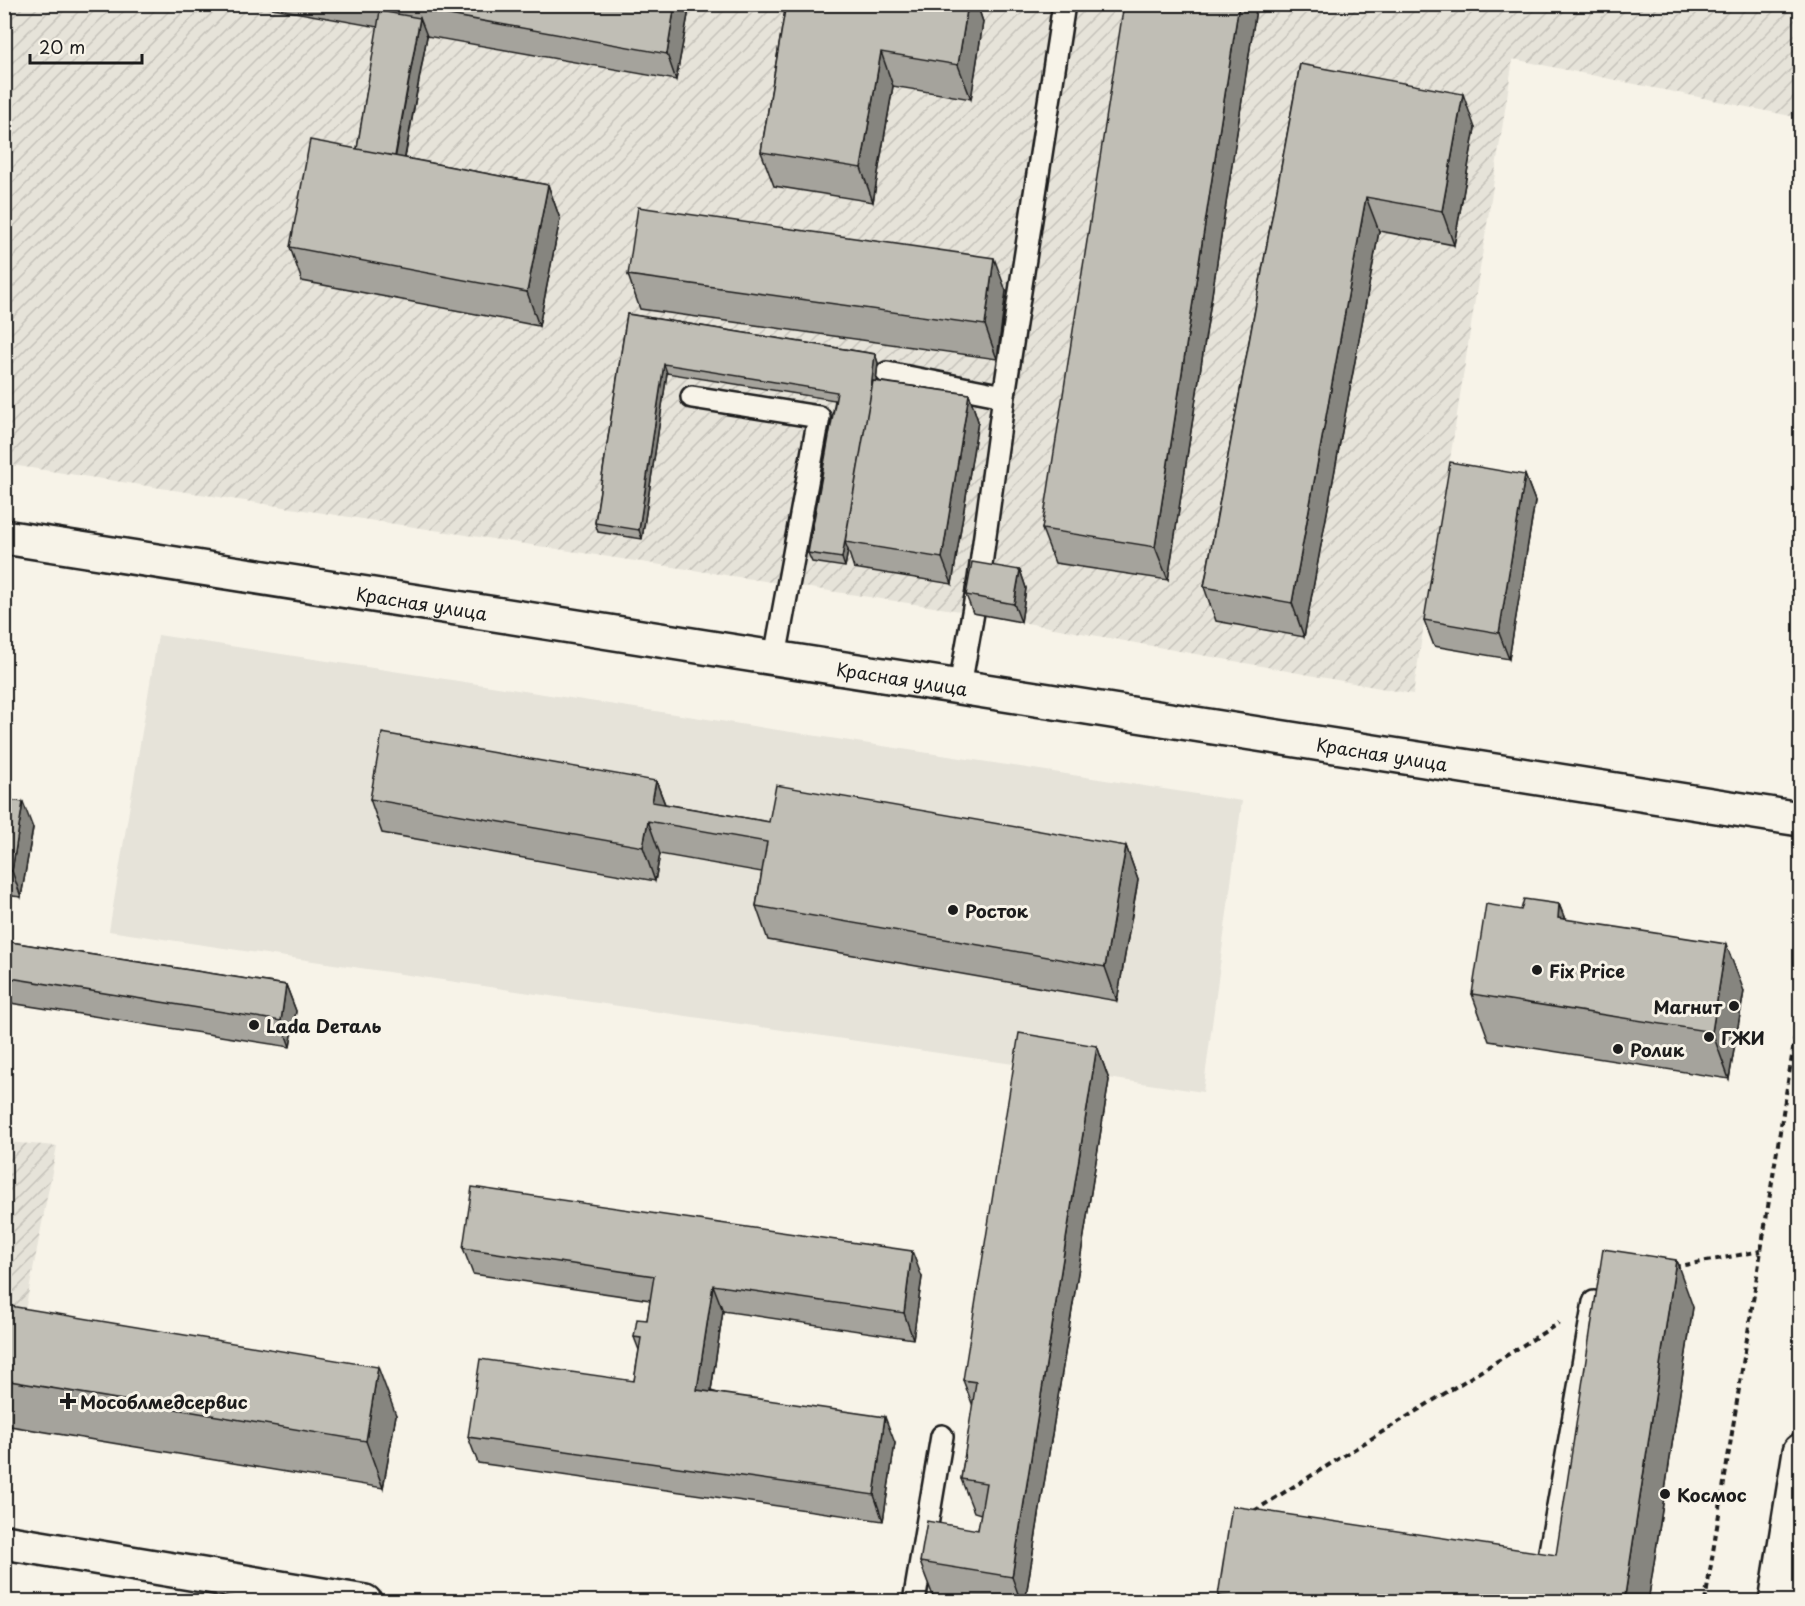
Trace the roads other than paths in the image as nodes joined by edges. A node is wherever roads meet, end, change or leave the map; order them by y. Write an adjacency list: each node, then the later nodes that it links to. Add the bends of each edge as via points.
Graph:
1 (1064, 4): 3 (lane)
2 (887, 373): 3 (lane)
3 (1004, 396): 7 (lane)
4 (692, 397): 6 (lane, via 819,417)
5 (4, 537): 6 (main road, Красная улица)
6 (775, 657): 7 (main road, Красная улица)
7 (960, 686): 8 (main road, Красная улица)
8 (1800, 819)
9 (1594, 1302): 13 (lane, via 1546,1574)
10 (942, 1436): 15 (lane)
11 (1800, 1451): 16 (main road)
12 (4, 1542): 14 (main road)
13 (1523, 1570)
14 (365, 1602)
15 (914, 1602)
16 (1776, 1602)

